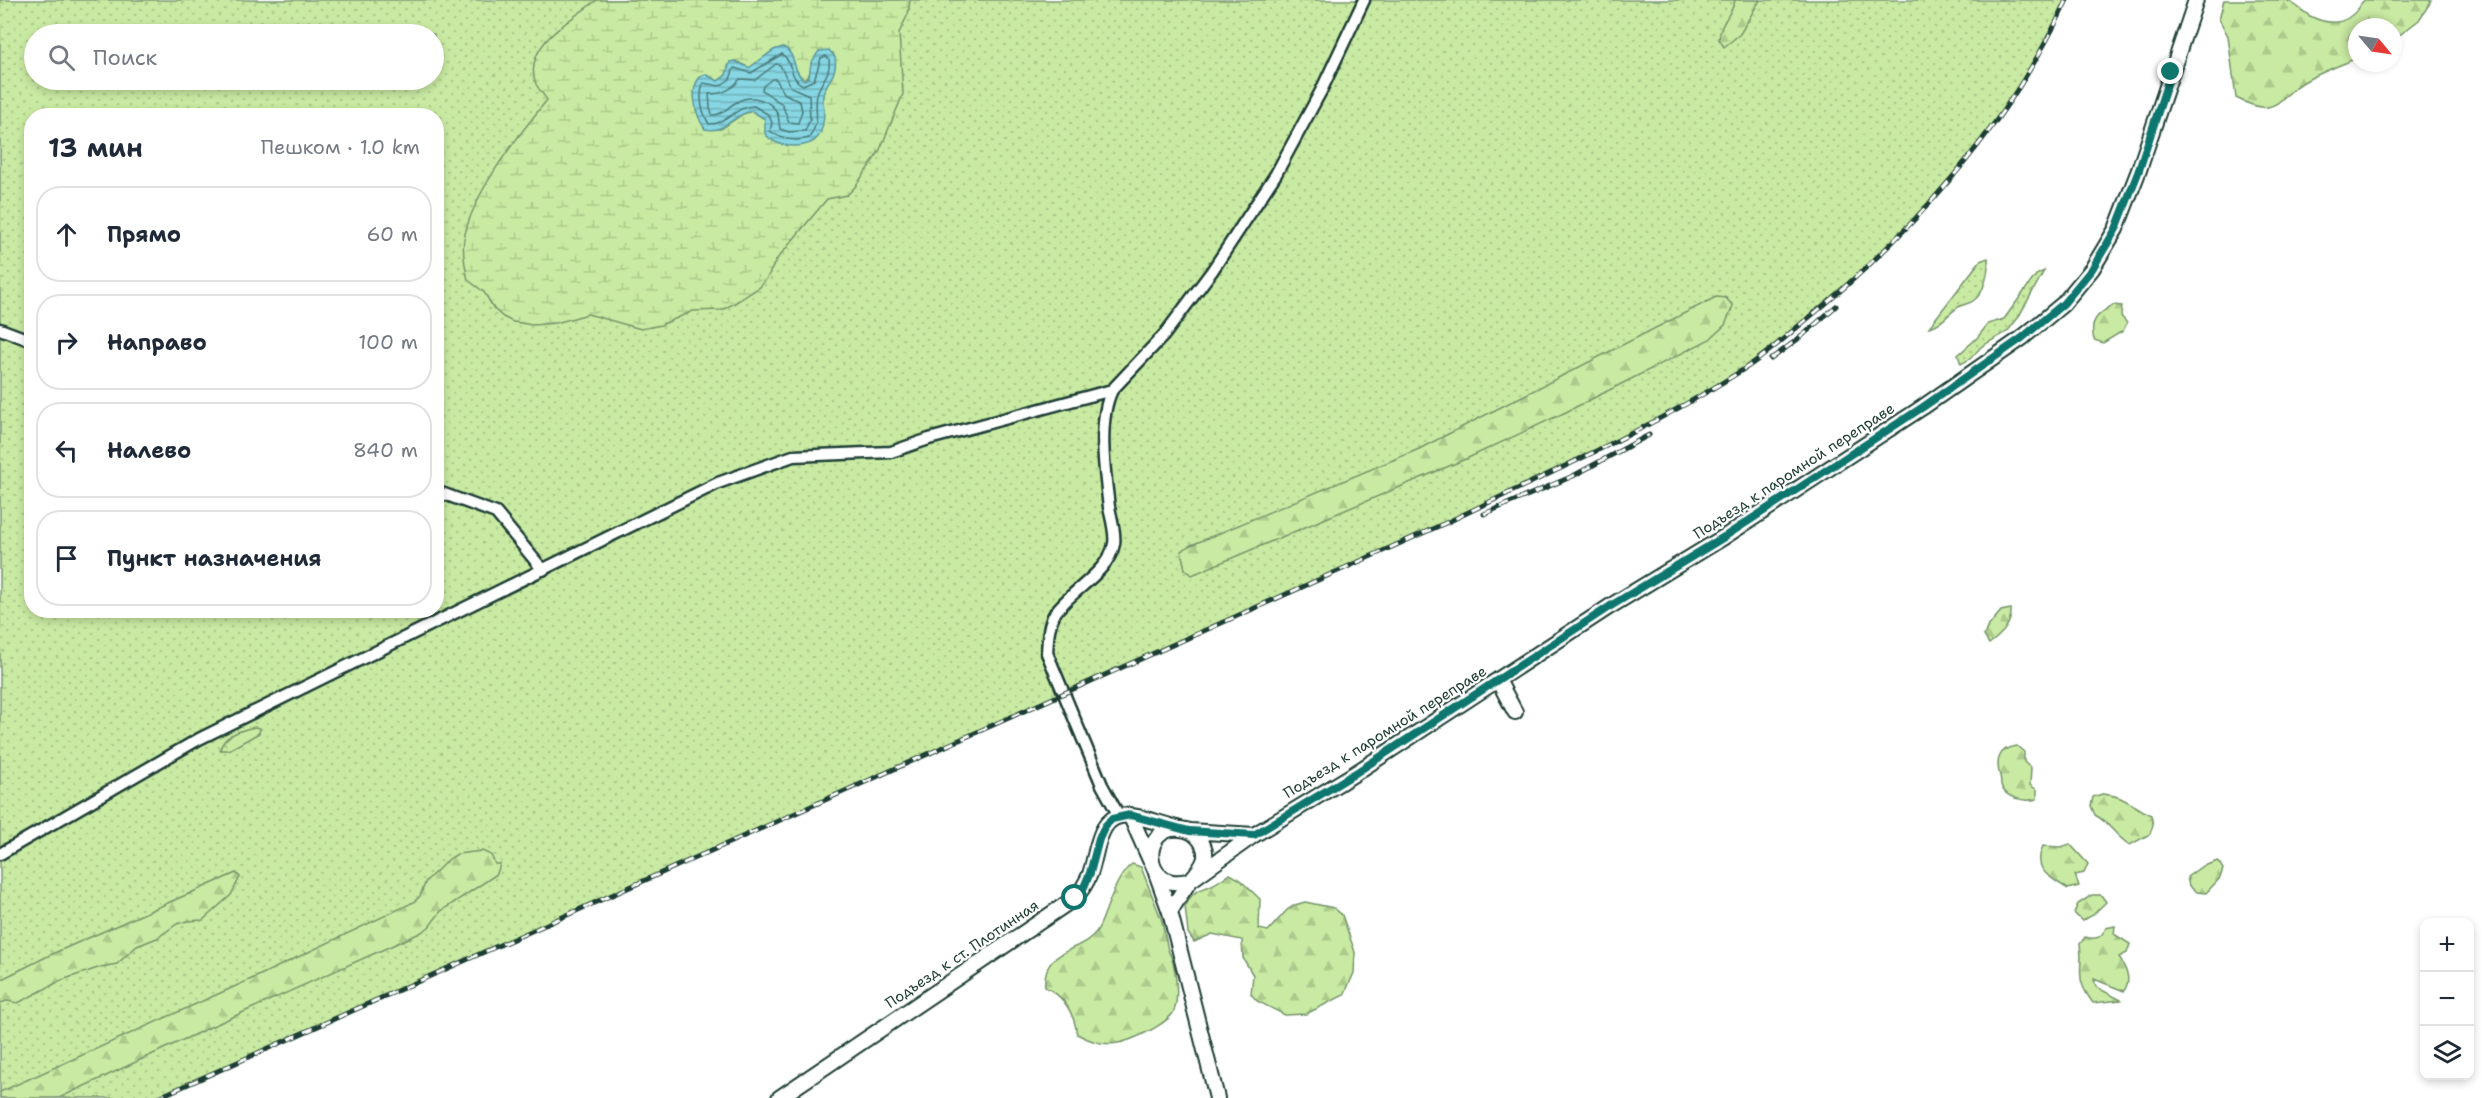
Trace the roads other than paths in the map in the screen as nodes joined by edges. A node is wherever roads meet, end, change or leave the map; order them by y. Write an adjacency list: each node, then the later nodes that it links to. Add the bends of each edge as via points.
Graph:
1 (1364, 0): 5 (street, via 1276,174 1164,335)
2 (2196, 0): 8 (street, Подъезд к паромной переправе, via 2116,229 2092,269 2063,304 2022,338 1923,407)
3 (0, 329): 4 (street)
4 (24, 338)
5 (1112, 390): 7 (street, via 891,452 793,456 718,483); 10 (street, via 1104,424 1114,544 1105,561 1056,613 1048,631 1047,653 1098,775)
6 (444, 494): 7 (street, via 496,513)
7 (543, 570): 13 (street, via 199,739)
8 (1498, 680): 9 (street); 12 (street, Подъезд к паромной переправе)
9 (1515, 712)
10 (1124, 816): 11 (street); 14 (street); 17 (street, Подъезд к ст. Плотинная, via 1105,826 1090,873 1075,898)
11 (1184, 829): 12 (street); 14 (street, via 1170,830 1154,842); 15 (street, via 1197,836 1205,854 1204,864)
12 (1254, 835): 15 (street, Подъезд к паромной переправе)
13 (0, 854)
14 (1153, 866): 15 (street, via 1162,878 1172,882); 16 (street)
15 (1191, 880): 16 (street)
16 (1170, 912): 18 (street)
17 (779, 1098)
18 (1217, 1098)

